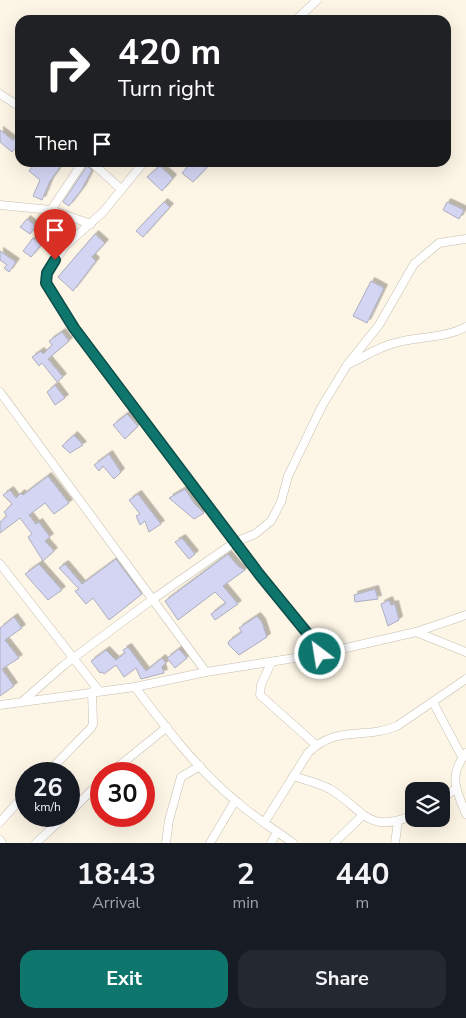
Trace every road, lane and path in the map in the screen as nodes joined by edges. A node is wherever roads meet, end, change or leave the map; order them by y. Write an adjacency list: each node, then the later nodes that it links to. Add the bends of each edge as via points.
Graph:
1 (317, 0): 2 (street)
2 (301, 15)
3 (0, 94): 4 (street)
4 (15, 104)
5 (80, 167): 10 (street)
6 (97, 167): 8 (street)
7 (140, 167): 8 (street)
8 (121, 189): 11 (street)
9 (0, 205): 10 (street)
10 (51, 210): 11 (street)
11 (91, 224): 16 (street, via 65,246 50,266 45,279 49,290 125,398)
12 (466, 239): 14 (street, via 439,243 414,264 379,325)
13 (466, 327): 14 (street, via 438,338 396,342)
14 (347, 365): 16 (street, via 304,440 272,521 255,534)
15 (0, 392): 18 (street)
16 (235, 542): 18 (street); 22 (street, via 312,639)
17 (0, 564): 23 (street)
18 (153, 599): 23 (street); 25 (street)
19 (466, 615): 20 (street)
20 (416, 632): 21 (street); 22 (street)
21 (466, 652)
22 (320, 654): 24 (street)
23 (73, 659): 28 (street); 29 (street)
24 (271, 662): 25 (street); 33 (street, via 260,695)
25 (206, 672): 27 (street)
26 (466, 679): 30 (street)
27 (136, 687): 28 (street); 32 (street)
28 (95, 692): 29 (street); 35 (street, via 91,728)
29 (23, 701): 31 (street)
30 (433, 702): 33 (street, via 392,728 344,733); 34 (street)
31 (0, 705)
32 (166, 727): 36 (street); 37 (street)
33 (316, 745): 38 (street)
34 (464, 755): 39 (street)
35 (58, 762)
36 (124, 762)
37 (200, 766): 42 (street); 56 (street, via 181,777)
38 (293, 776): 46 (street, via 328,788); 50 (street)
39 (454, 790): 41 (street); 45 (street)
40 (90, 792): 43 (street)
41 (450, 793)
42 (235, 801): 50 (street); 57 (street)
43 (80, 802)
44 (15, 805): 49 (street)
45 (466, 814)
46 (362, 816): 48 (street, via 388,824); 60 (street)
47 (405, 818): 48 (street)
48 (398, 821): 61 (street)
49 (0, 822)
50 (264, 823): 52 (street)
51 (53, 827): 55 (street)
52 (277, 832): 58 (street); 59 (street)
53 (0, 840): 54 (street)
54 (2, 843)
55 (36, 843)
56 (166, 843)
57 (210, 843)
58 (271, 843)
59 (292, 843)
60 (334, 843)
61 (396, 843)

